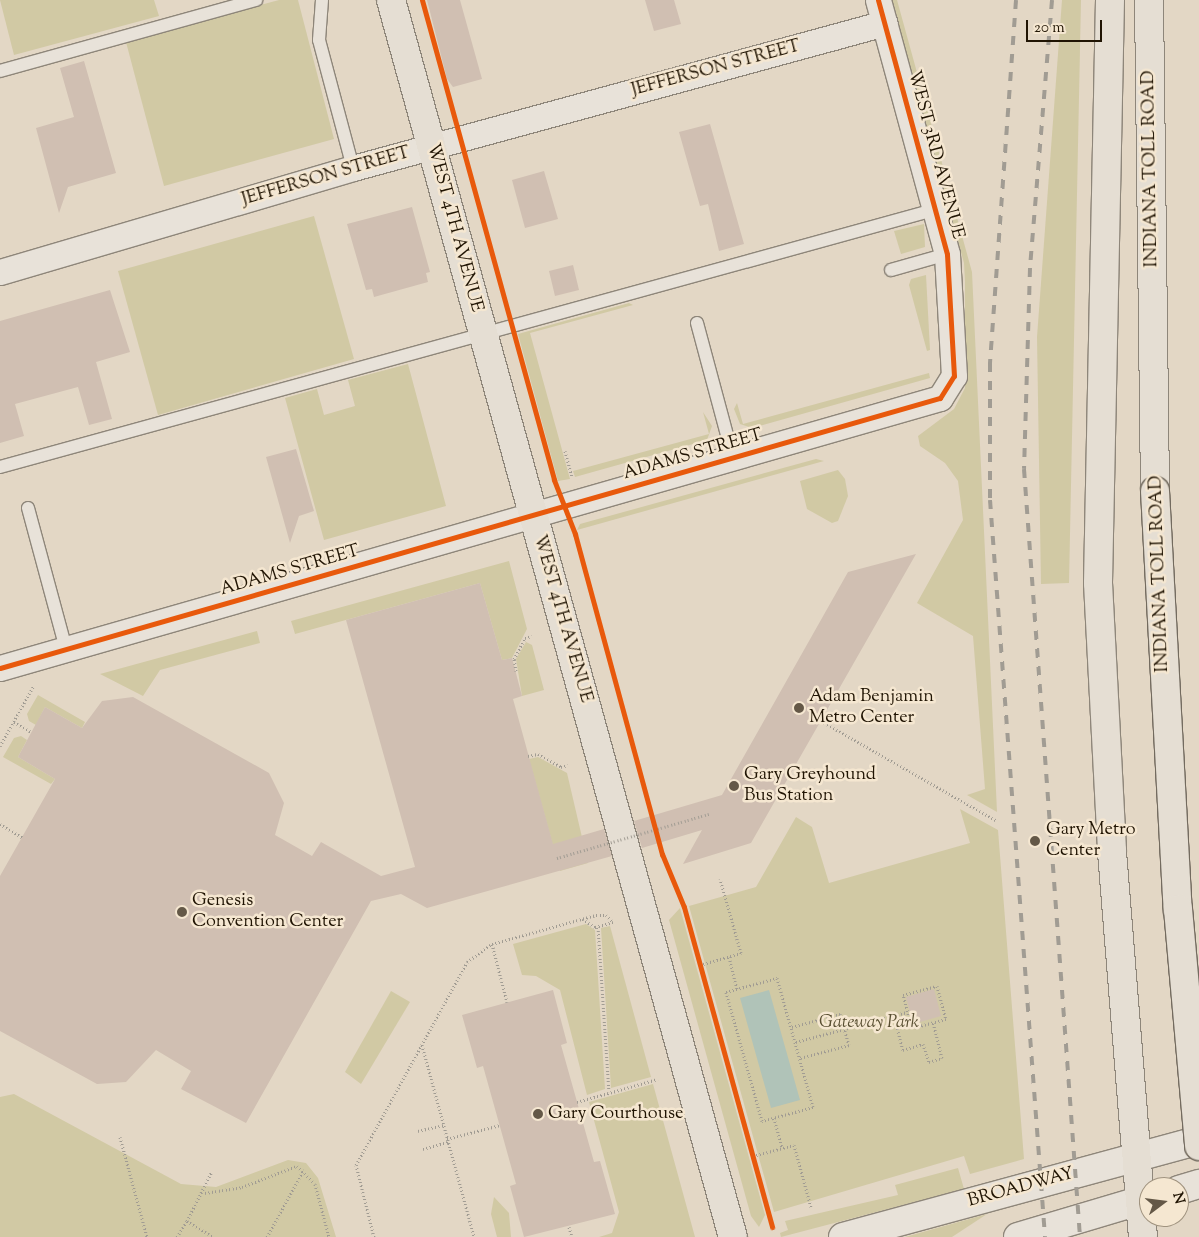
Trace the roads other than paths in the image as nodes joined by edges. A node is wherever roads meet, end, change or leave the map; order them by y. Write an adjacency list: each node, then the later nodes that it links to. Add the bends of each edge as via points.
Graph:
1 (256, 0): 7 (lane)
2 (322, 0): 9 (lane, via 319,40)
3 (391, 0): 8 (main road, WEST 4TH AVENUE)
4 (1110, 0): 25 (main road, via 1098,583 1112,852)
5 (1149, 0): 24 (main road, INDIANA TOLL ROAD, bridge, via 1155,491 1178,909)
6 (881, 11): 8 (street, JEFFERSON STREET); 10 (street, WEST 3RD AVENUE)
7 (0, 71)
8 (432, 148): 9 (street, JEFFERSON STREET); 15 (main road, WEST 4TH AVENUE)
9 (353, 168): 13 (street, JEFFERSON STREET)
10 (937, 209): 11 (street, WEST 3RD AVENUE); 15 (lane)
11 (947, 254): 12 (lane); 16 (street, WEST 3RD AVENUE, via 954,376 945,394)
12 (891, 270)
13 (0, 272)
14 (697, 323): 17 (lane)
15 (482, 332): 18 (lane); 20 (main road, WEST 4TH AVENUE)
16 (933, 401): 17 (street, ADAMS STREET)
17 (733, 457): 20 (street, ADAMS STREET)
18 (0, 467)
19 (28, 508): 21 (lane)
20 (533, 517): 21 (street, ADAMS STREET); 28 (main road, WEST 4TH AVENUE)
21 (66, 649): 22 (street, ADAMS STREET)
22 (0, 668)
23 (1199, 1140): 25 (main road, BROADWAY)
24 (1199, 1146)
25 (1136, 1156): 26 (main road); 29 (main road, BROADWAY)
26 (1140, 1177)
27 (1139, 1201): 30 (main road)
28 (733, 1237)
29 (843, 1237)
30 (1018, 1237)

